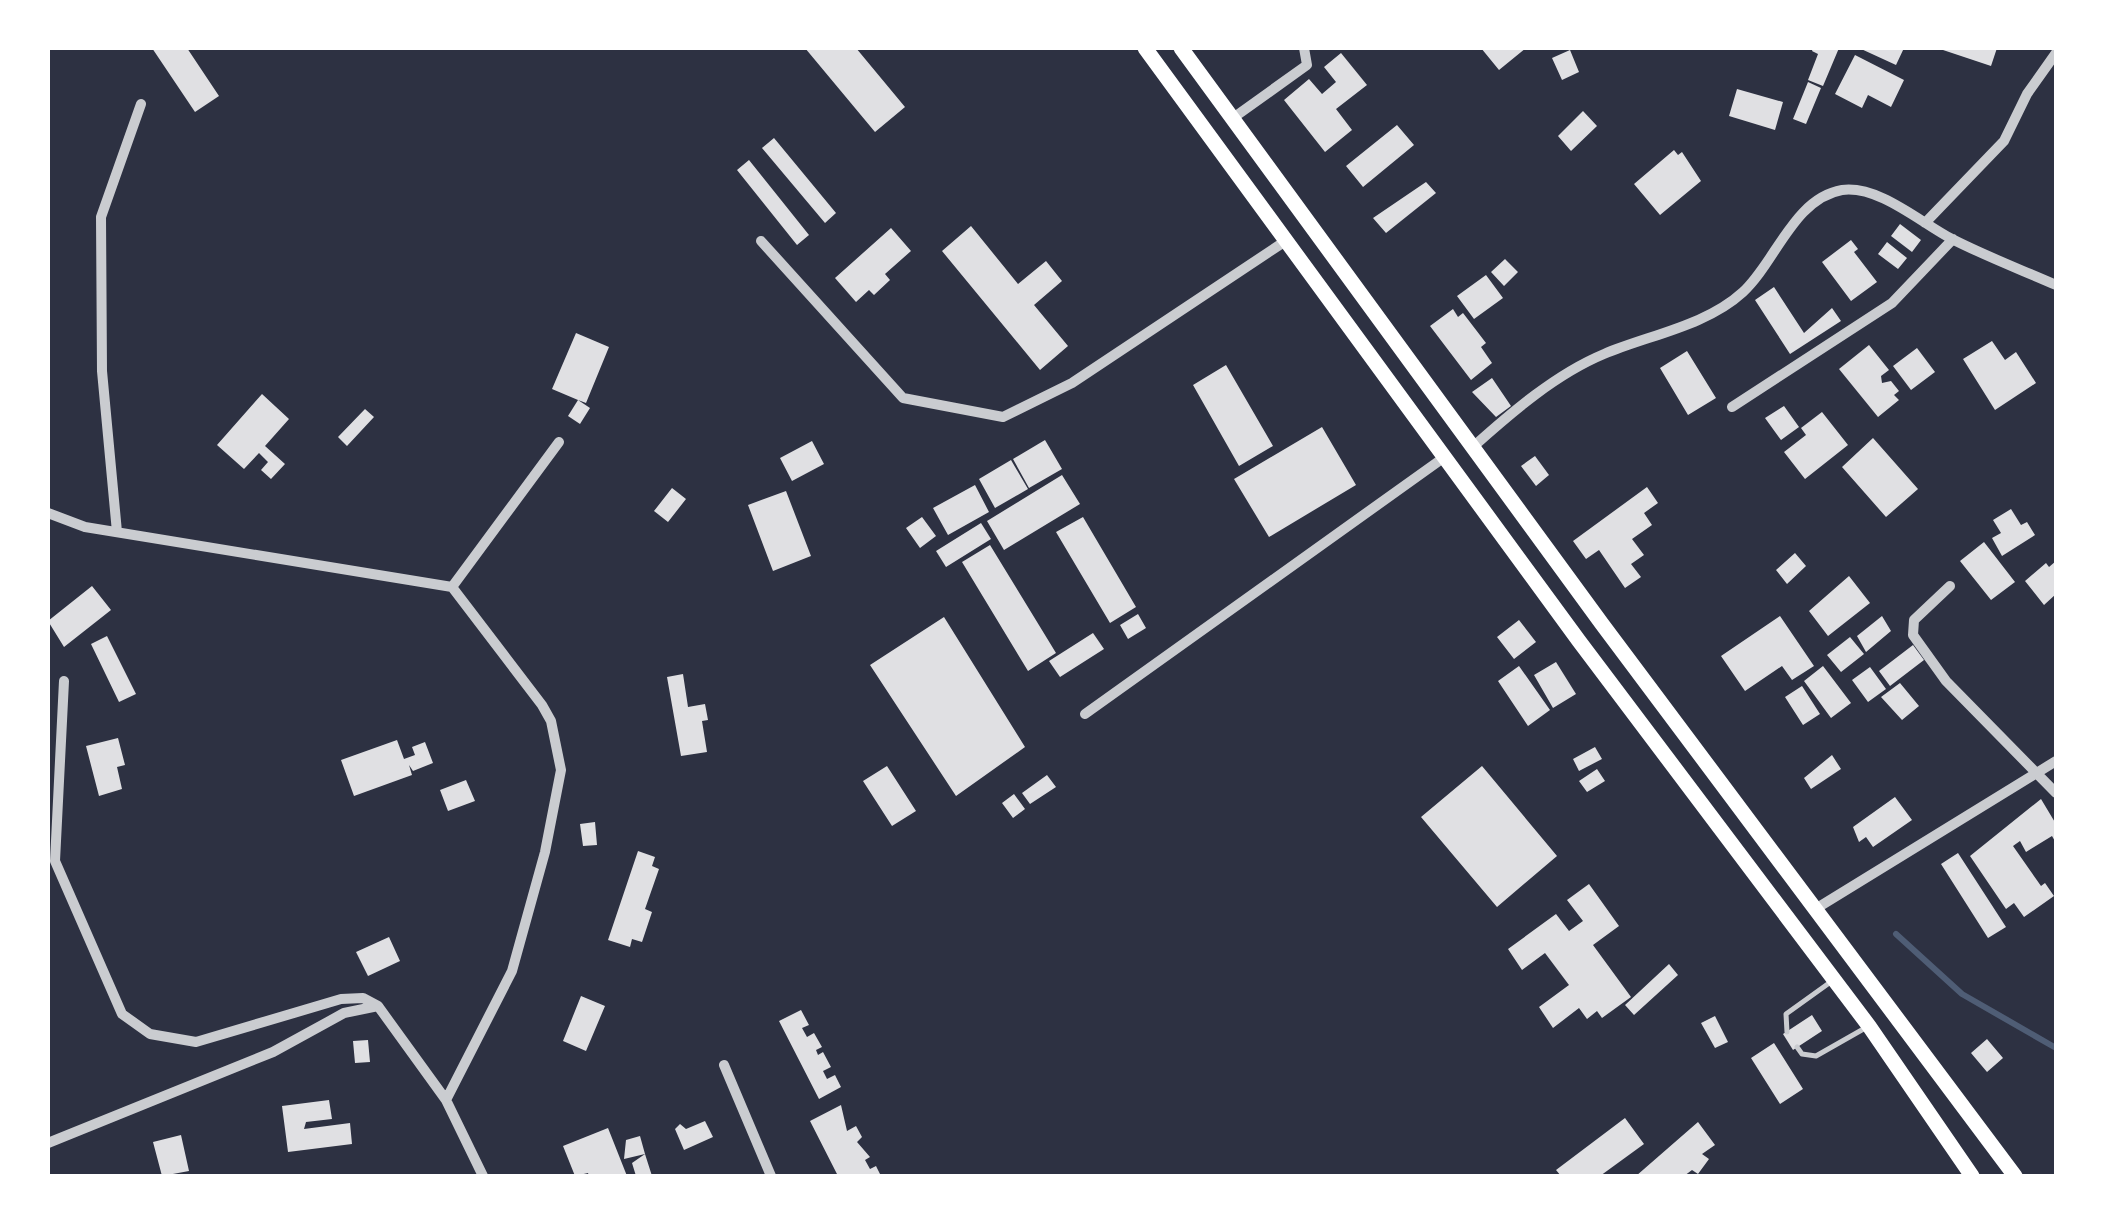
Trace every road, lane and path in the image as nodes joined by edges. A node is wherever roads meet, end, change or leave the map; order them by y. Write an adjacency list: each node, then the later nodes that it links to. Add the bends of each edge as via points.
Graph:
1 (1145, 48): 9 (main road)
2 (1181, 48): 6 (main road)
3 (1304, 48): 6 (street, via 1307,65)
4 (2056, 53): 7 (street, via 2004,141)
5 (141, 104): 17 (street, via 100,217 102,371)
6 (1233, 118): 14 (main road)
7 (1924, 223): 8 (street); 14 (street, via 1868,192 1841,190 1820,200 1796,221 1742,294 1678,328 1601,355 1517,408)
8 (1953, 239): 11 (street); 12 (street, via 1892,303)
9 (1287, 240): 10 (street, via 1072,383 1003,417 903,398); 15 (main road)
10 (761, 241)
11 (2056, 285)
12 (1732, 407)
13 (558, 442): 19 (street)
14 (1474, 446): 26 (main road)
15 (1446, 456): 21 (street); 27 (main road)
16 (48, 513): 17 (street)
17 (117, 532): 19 (street)
18 (1950, 586): 23 (street, via 1914,620 1913,635 1946,681)
19 (452, 588): 33 (street, via 542,705 561,770 512,971)
20 (64, 681): 25 (street)
21 (1085, 714)
22 (2056, 761): 23 (street)
23 (2038, 772): 24 (street); 26 (street)
24 (2056, 793)
25 (52, 862): 28 (street, via 122,1014 150,1034 196,1042 342,1000 363,998)
26 (1817, 908): 38 (main road)
27 (1835, 979): 29 (main road); 30 (lane, via 1786,1014)
28 (378, 1006): 33 (street); 34 (street, via 344,1013 273,1052)
29 (1869, 1026): 31 (lane, via 1816,1056); 37 (main road)
30 (1787, 1032)
31 (1797, 1047)
32 (724, 1064): 36 (street)
33 (446, 1100): 35 (street)
34 (48, 1143)
35 (483, 1176)
36 (770, 1176)
37 (1972, 1176)
38 (2015, 1176)

